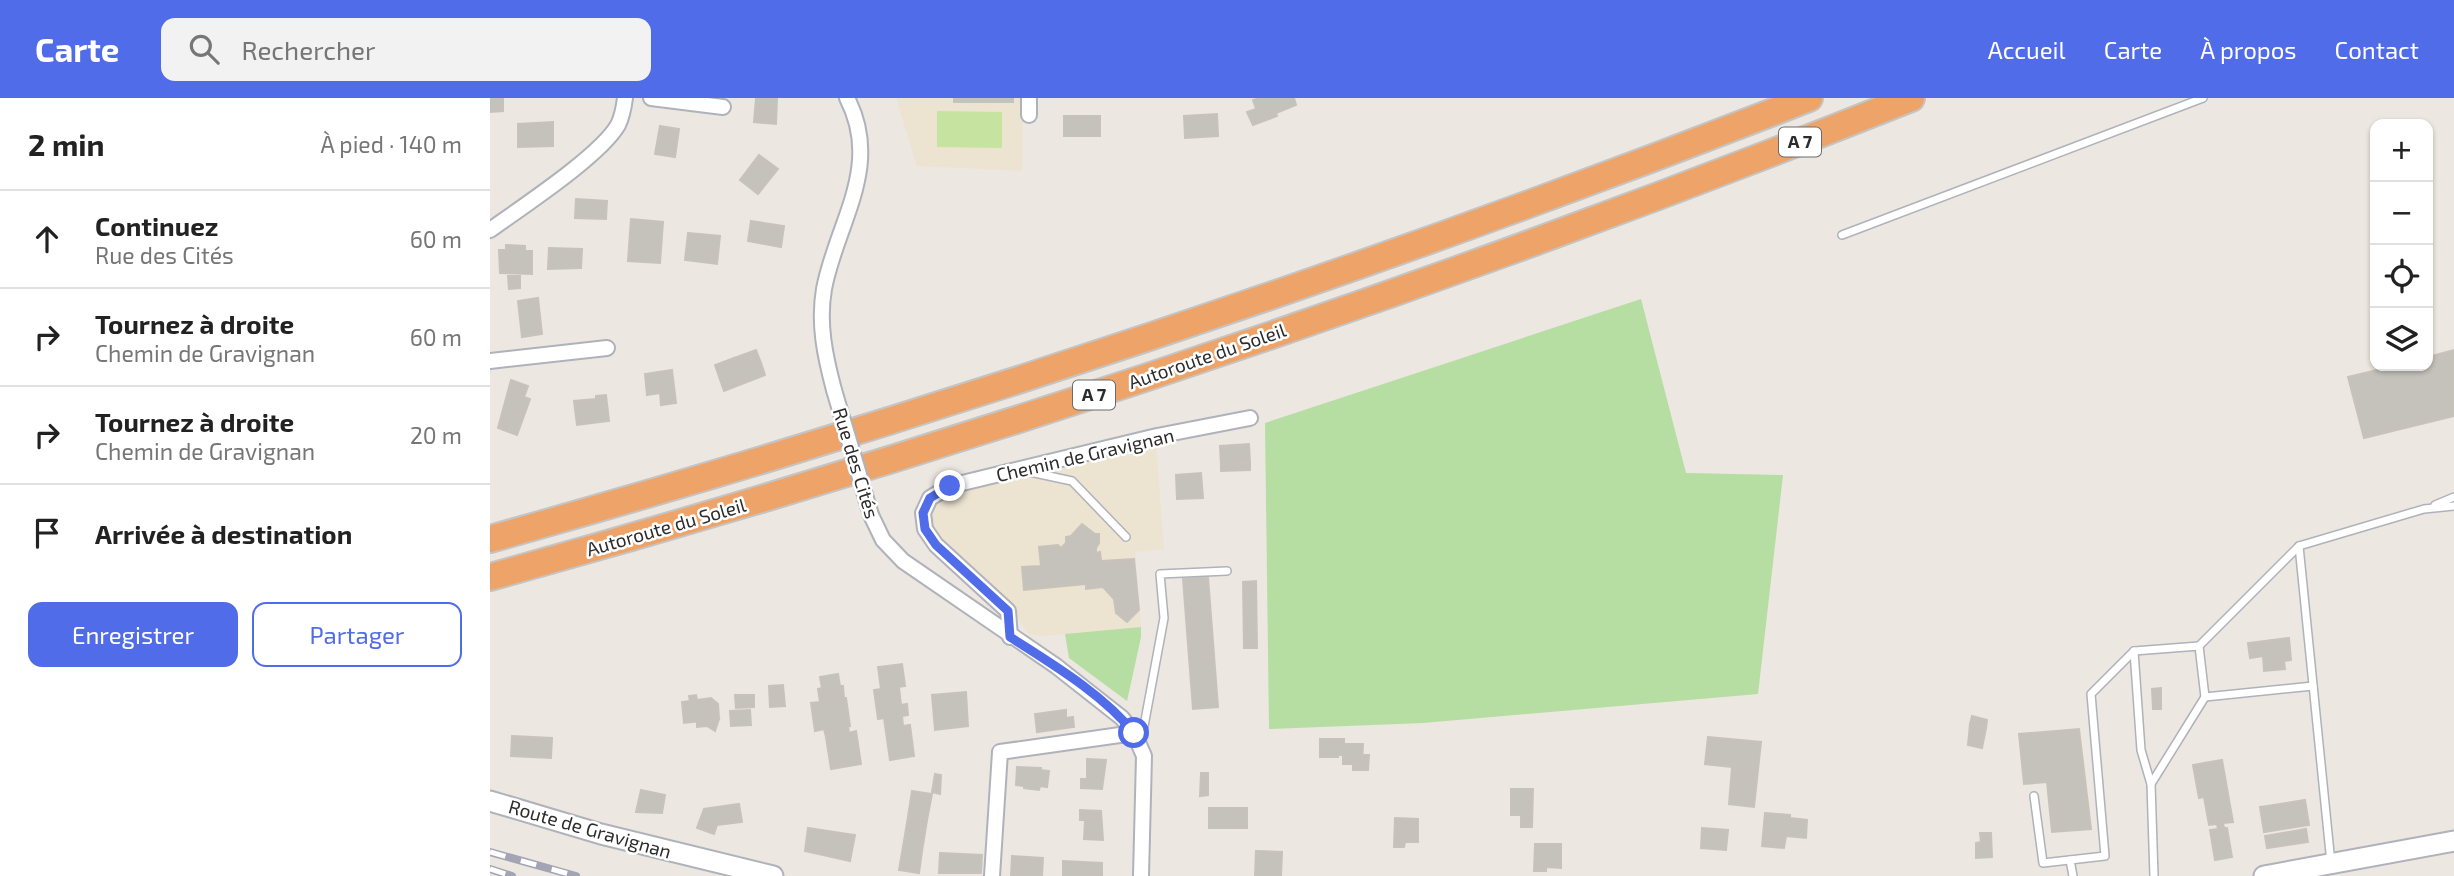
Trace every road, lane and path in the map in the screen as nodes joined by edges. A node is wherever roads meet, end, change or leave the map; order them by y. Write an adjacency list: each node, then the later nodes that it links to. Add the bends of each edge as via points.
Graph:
1 (625, 98): 10 (street, via 618,125 601,143)
2 (651, 98): 8 (street)
3 (848, 98): 24 (street, Rue des Cités, bridge, via 861,144 857,184 824,289 821,332 871,515 883,540 903,561)
4 (1029, 98): 9 (street)
5 (1911, 98): 23 (highway, Autoroute du Soleil / A 7, via 1522,247 1119,386 898,458)
6 (2203, 98): 11 (lane)
7 (1803, 100): 20 (highway, Autoroute du Soleil / A 7, via 1369,263 1195,322 816,445)
8 (723, 107)
9 (1029, 115)
10 (490, 230)
11 (1842, 235)
12 (607, 348): 13 (street)
13 (490, 361)
14 (1250, 418): 15 (street, Chemin de Gravignan)
15 (1024, 469): 19 (lane, via 1072,481); 24 (street, Chemin de Gravignan, via 950,486 930,498 923,513 925,529 936,545 1008,611)
16 (2454, 497): 18 (lane)
17 (2454, 506): 18 (lane)
18 (2424, 509): 21 (lane)
19 (1126, 537)
20 (490, 540)
21 (2299, 546): 25 (lane); 27 (lane)
22 (1227, 571): 29 (lane, via 1160,574 1164,618 1144,726)
23 (490, 577)
24 (1010, 637): 29 (street, Rue des Cités, via 1056,666 1122,718)
25 (2199, 646): 26 (lane); 28 (lane)
26 (2134, 651): 30 (lane, via 2141,750); 34 (lane, via 2091,694 2105,856)
27 (2313, 686): 28 (lane); 35 (lane)
28 (2205, 697): 30 (lane)
29 (1134, 733): 37 (street, via 1000,751); 38 (street, Rue des Cités, via 1144,756)
30 (2151, 784): 40 (lane)
31 (2034, 796): 34 (lane, via 2043,863)
32 (490, 801): 36 (street, Route de Gravignan)
33 (2454, 841): 35 (street)
34 (2070, 860): 39 (lane)
35 (2331, 864): 41 (street)
36 (773, 876)
37 (992, 876)
38 (1141, 876)
39 (2073, 876)
40 (2154, 876)
41 (2264, 876)

